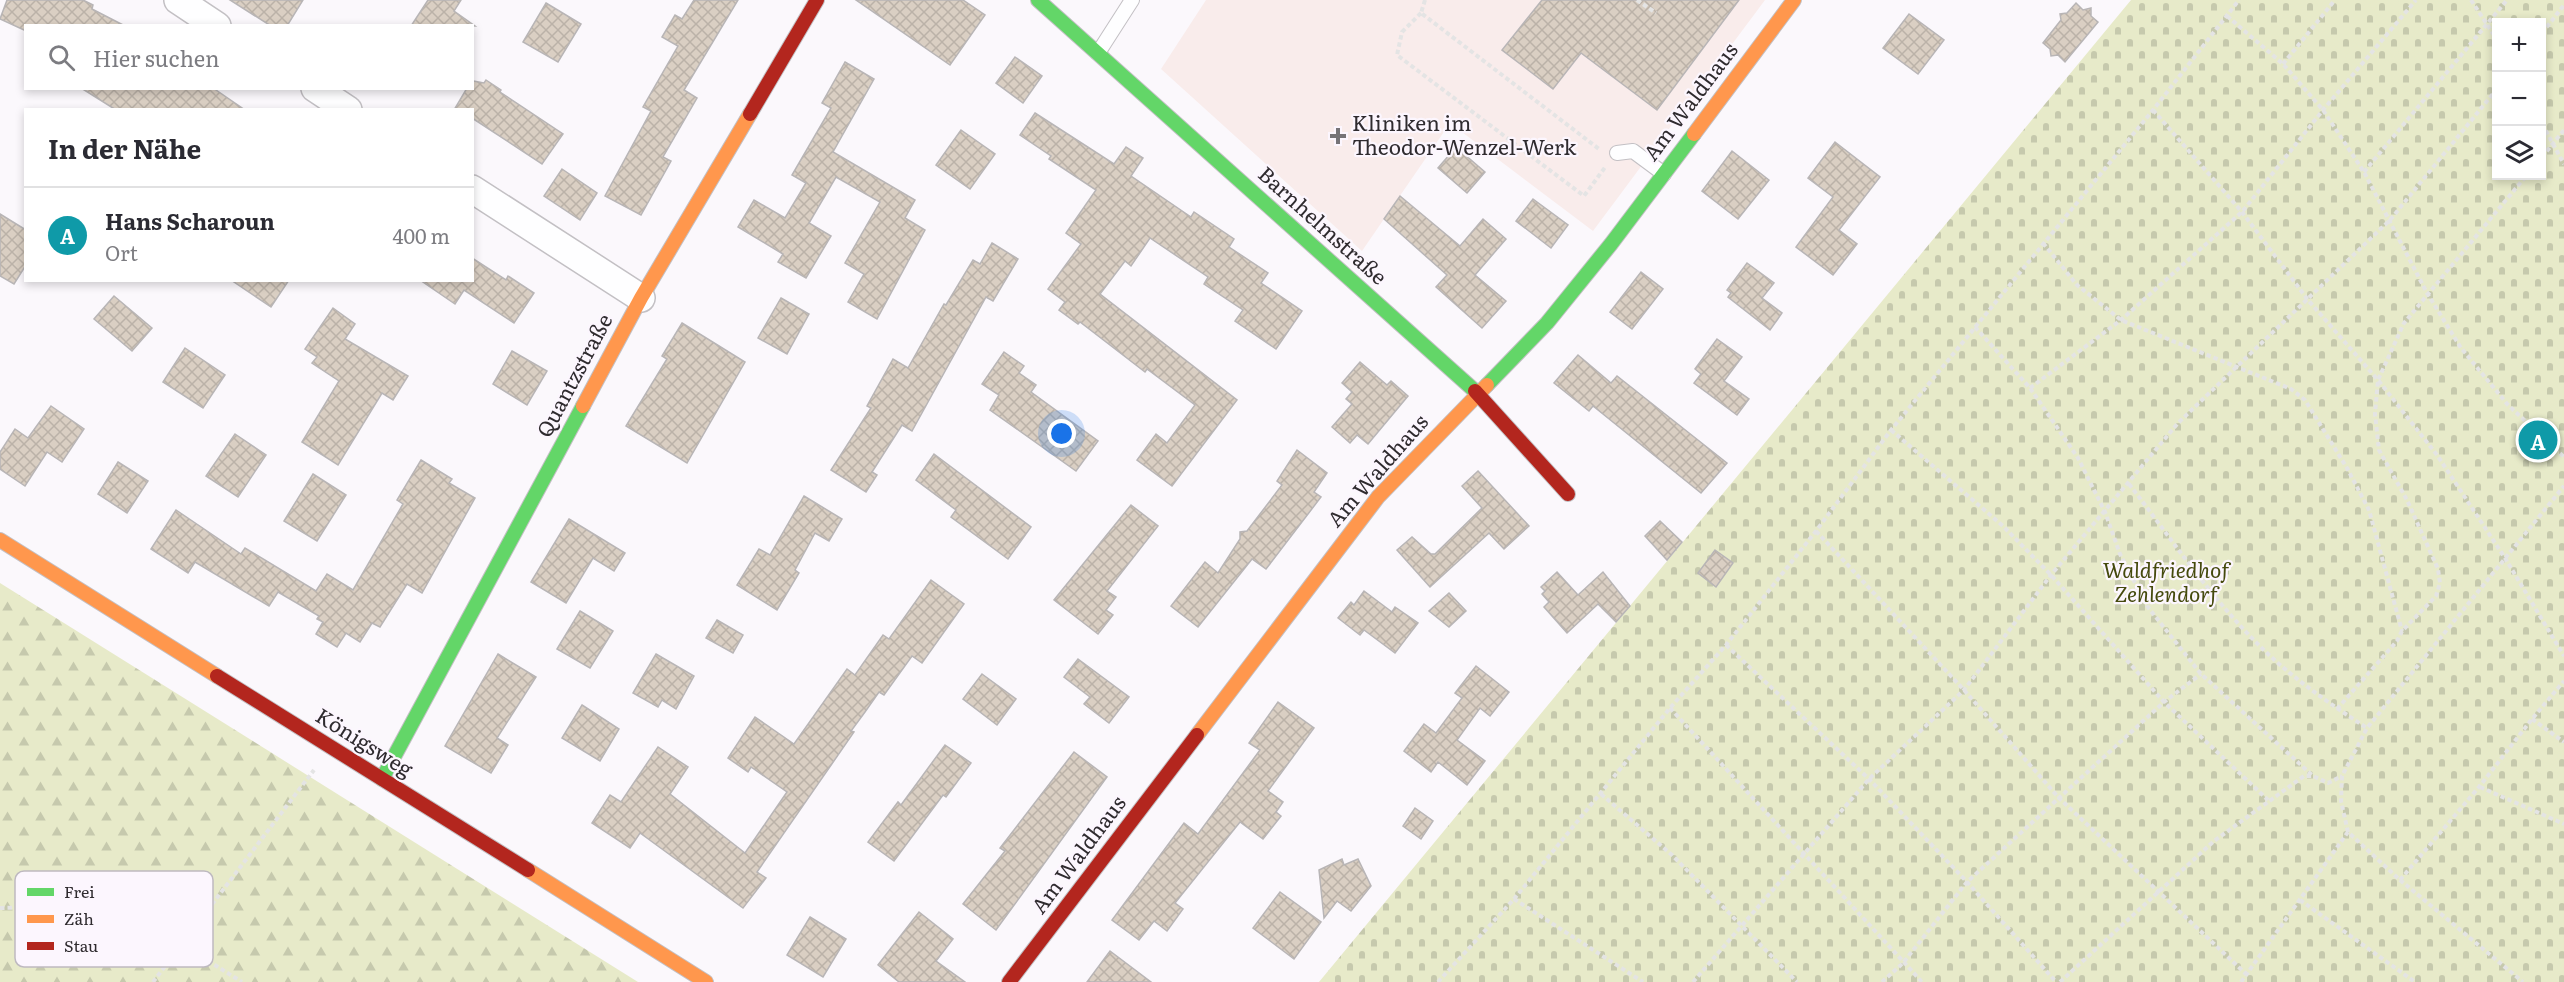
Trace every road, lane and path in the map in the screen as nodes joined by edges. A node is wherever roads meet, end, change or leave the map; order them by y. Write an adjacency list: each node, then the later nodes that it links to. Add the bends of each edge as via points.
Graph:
1 (178, 0): 18 (street)
2 (817, 0): 42 (street, Quantzstraße)
3 (1038, 0): 21 (street, Barnhelmstraße)
4 (1132, 0): 21 (lane)
5 (1425, 0): 14 (path)
6 (1637, 0): 15 (path)
7 (1794, 0): 35 (street, Am Waldhaus)
8 (2239, 0): 16 (path)
9 (2335, 0): 22 (path)
10 (2416, 0): 27 (path)
11 (2471, 0): 17 (path)
12 (2507, 0): 17 (path)
13 (2564, 5): 19 (path)
14 (1421, 13): 32 (path); 32 (path, via 1402,32 1396,55 1584,196)
15 (1656, 13)
16 (2227, 16): 22 (path); 26 (path)
17 (2488, 23): 20 (path); 34 (path)
18 (214, 24)
19 (2546, 27)
20 (2492, 30)
21 (1098, 53): 49 (street, Barnhelmstraße)
22 (2283, 64): 27 (path)
23 (318, 90): 25 (street)
24 (2492, 95): 39 (path)
25 (345, 108)
26 (2153, 110): 38 (path); 40 (path)
27 (2323, 110): 34 (path); 38 (path)
28 (2542, 126): 30 (path)
29 (2564, 130): 30 (path)
30 (2552, 145): 31 (path); 33 (path)
31 (2546, 152)
32 (1615, 156): 35 (lane, via 1633,151)
33 (2564, 164)
34 (2364, 172): 39 (path)
35 (1664, 174): 49 (street, Am Waldhaus, via 1547,323)
36 (2523, 180): 41 (path)
37 (474, 190): 42 (street)
38 (2242, 212): 43 (path); 44 (path)
39 (2390, 220): 41 (path); 43 (path)
40 (2043, 243): 44 (path, via 2077,285); 45 (path)
41 (2427, 293): 47 (path, via 2404,323); 51 (path, via 2461,348 2508,405)
42 (641, 298): 75 (street, Quantzstraße)
43 (2308, 300): 46 (path); 47 (path)
44 (2121, 320): 46 (path); 48 (path)
45 (1975, 327): 48 (path); 50 (path)
46 (2234, 368): 52 (path, via 2178,423); 60 (path, via 2291,389 2305,400 2369,510)
47 (2378, 380): 58 (path, via 2437,455); 60 (path, via 2375,414 2379,450 2425,539 2440,583 2429,605)
48 (2030, 388): 55 (path, via 2078,458)
49 (1476, 393): 54 (street, Barnhelmstraße); 100 (street, Am Waldhaus, via 1378,497)
50 (1891, 430): 56 (path); 59 (path, via 2003,526)
51 (2564, 457)
52 (2129, 484): 55 (path); 68 (path, via 2219,600 2268,654)
53 (2564, 486): 58 (path)
54 (1568, 494)
55 (2104, 512): 59 (path); 63 (path, via 2147,606)
56 (1816, 531): 61 (path); 65 (path)
57 (0, 540): 72 (street, Königsweg)
58 (2505, 558): 62 (path); 70 (path)
59 (2051, 575): 65 (path); 66 (path)
60 (2402, 631): 68 (path)
61 (1726, 645): 67 (path); 76 (path)
62 (2564, 656)
63 (2201, 674): 66 (path); 73 (path)
64 (2564, 681): 69 (path)
65 (1964, 690): 76 (path); 79 (path)
66 (2164, 702): 79 (path); 80 (path)
67 (1670, 708): 78 (path); 83 (path)
68 (2337, 709): 70 (path)
69 (2532, 719): 71 (path); 77 (path)
70 (2367, 728): 74 (path)
71 (2564, 742)
72 (331, 747): 75 (street, Königsweg); 89 (path)
73 (2313, 776): 74 (path, via 2328,783); 80 (path, via 2304,776)
74 (2342, 776): 82 (path, via 2341,801)
75 (382, 779): 99 (street, Königsweg)
76 (1869, 779): 83 (path); 85 (path)
77 (2479, 787): 81 (path); 84 (path)
78 (1601, 794): 87 (path); 92 (path, via 1672,855)
79 (2059, 798): 85 (path); 86 (path)
80 (2268, 800): 86 (path, via 2214,841)
81 (2564, 824)
82 (2348, 832): 84 (path); 88 (path)
83 (1805, 854): 92 (path); 93 (path)
84 (2400, 880): 111 (path)
85 (1967, 882): 93 (path); 107 (path)
86 (2158, 892): 96 (path); 108 (path)
87 (1514, 899): 101 (path); 102 (path)
88 (2300, 900): 96 (path); 110 (path)
89 (213, 902)
90 (0, 908): 91 (path)
91 (15, 908)
92 (1741, 924): 103 (path); 104 (path)
93 (1903, 963): 105 (path); 106 (path)
94 (213, 964): 98 (path)
95 (164, 967): 97 (path)
96 (2246, 975): 109 (path)
97 (153, 982)
98 (242, 982)
99 (706, 982)
100 (1009, 982)
101 (1438, 982)
102 (1642, 982)
103 (1693, 982)
104 (1797, 982)
105 (1882, 982)
106 (1922, 982)
107 (2056, 982)
108 (2060, 982)
109 (2241, 982)
110 (2415, 982)
111 (2523, 982)

